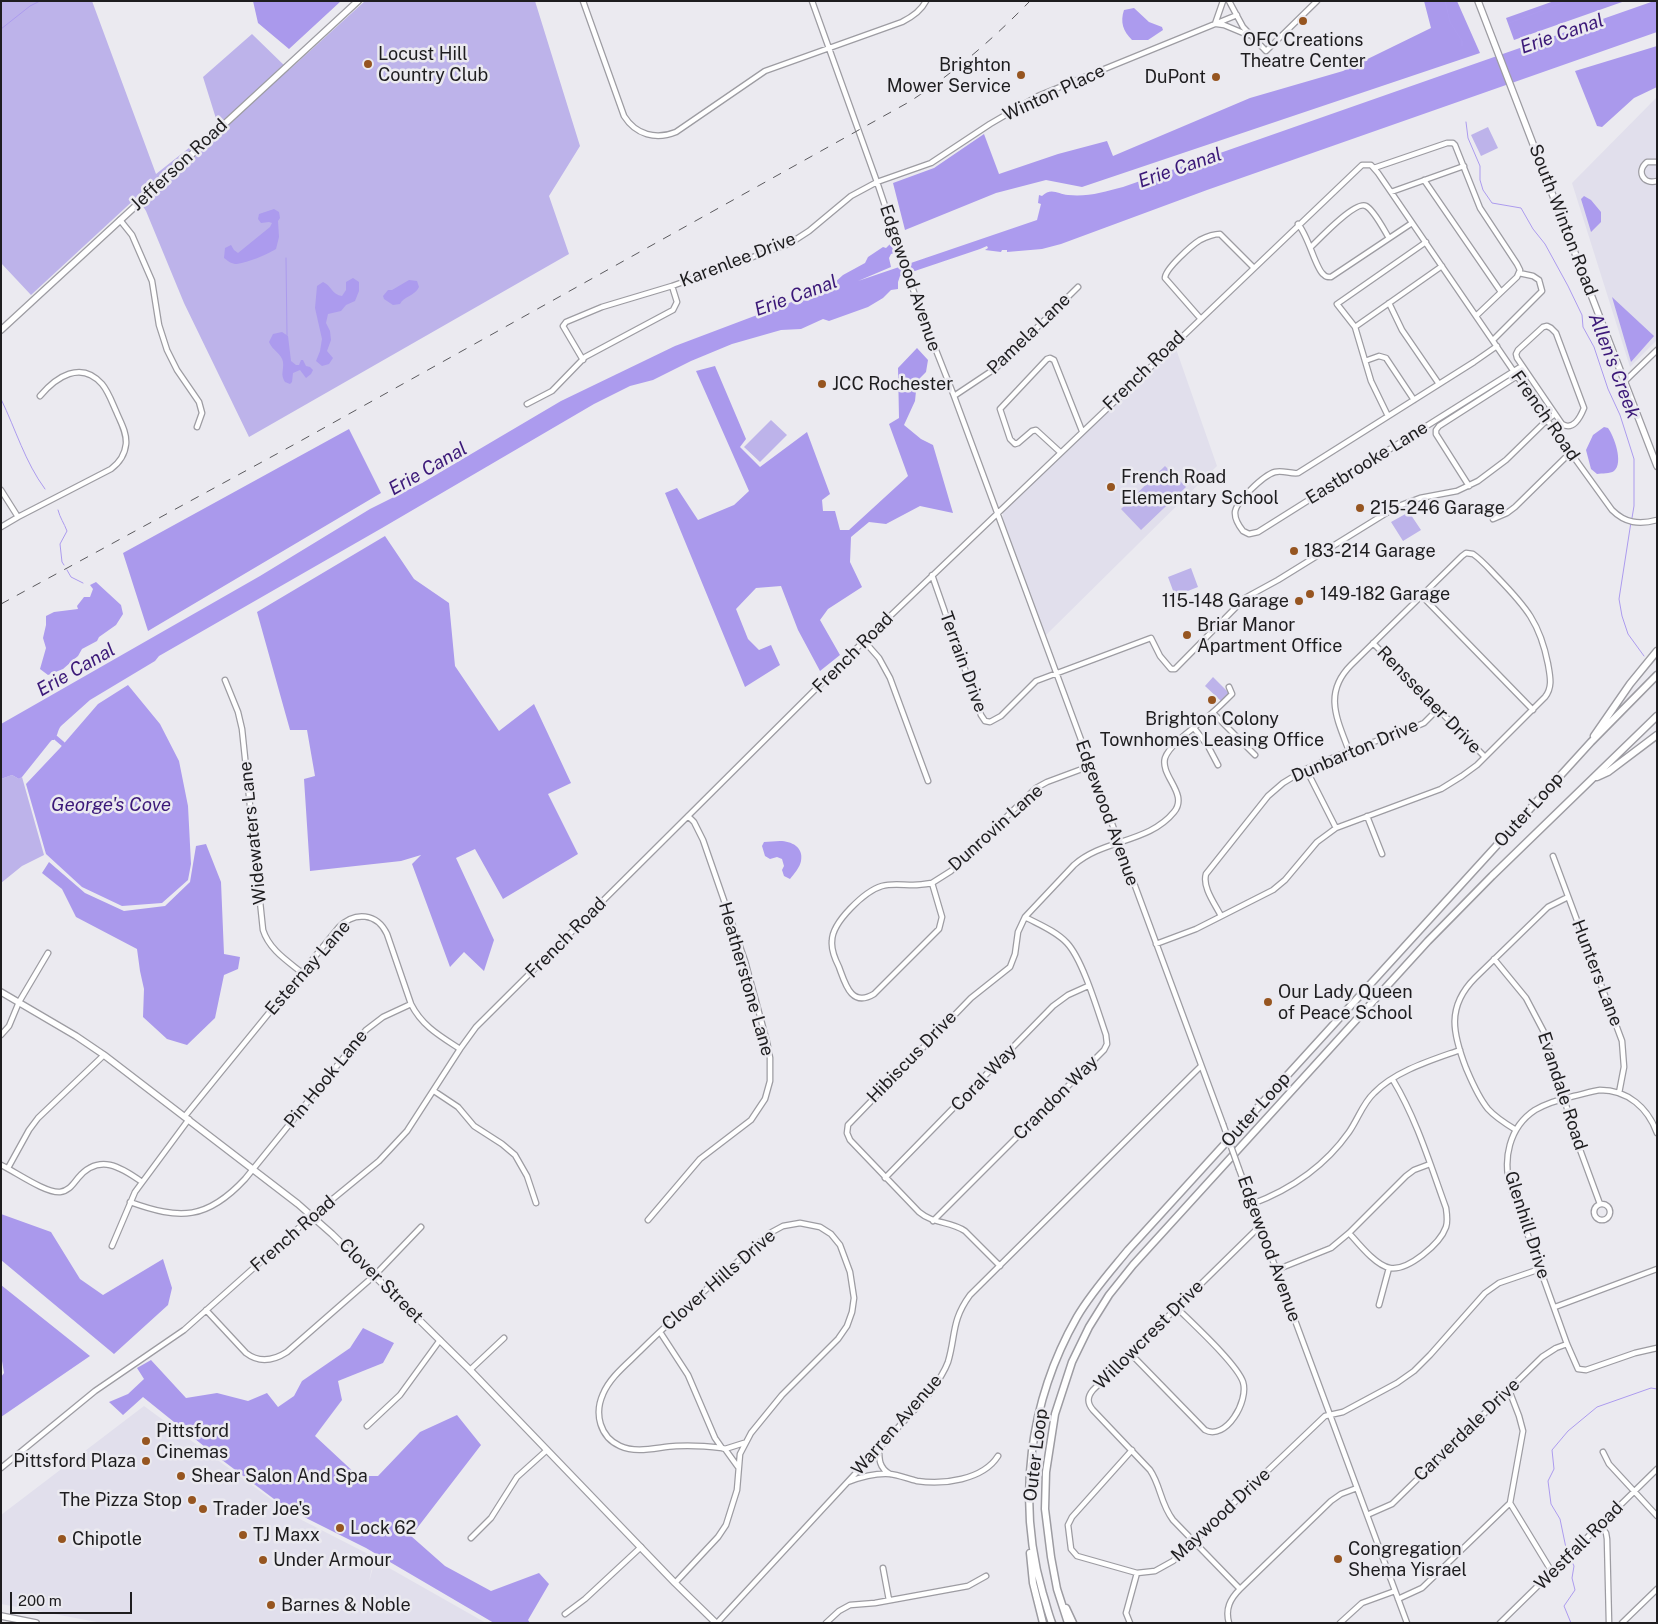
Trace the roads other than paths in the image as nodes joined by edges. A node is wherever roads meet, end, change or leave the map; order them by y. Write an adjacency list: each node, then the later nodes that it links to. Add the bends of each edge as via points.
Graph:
1 (358, 1): 20 (main road, Jefferson Road)
2 (583, 1): 12 (street, via 622,112 631,125 648,135 676,132 766,71)
3 (812, 1): 12 (street, Edgewood Avenue)
4 (926, 1): 12 (street, via 911,17)
5 (1223, 1): 10 (street)
6 (1230, 1): 9 (street)
7 (1317, 1): 11 (street, via 1266,51)
8 (1478, 1): 45 (main road, South Winton Road)
9 (1237, 15): 10 (street, Winton Place); 11 (street)
10 (1215, 24): 11 (street); 18 (street, Winton Place, via 1054,89 997,120 931,163)
11 (1251, 36)
12 (829, 48): 18 (street, Edgewood Avenue)
13 (1657, 162): 17 (street, via 1647,162 1641,171 1646,180)
14 (1464, 166): 15 (street, via 1457,148 1450,142); 16 (street); 28 (street, via 1480,208 1517,264)
15 (1374, 168): 19 (street, French Road); 22 (street, French Road, via 1362,164)
16 (1424, 180): 19 (street); 31 (street)
17 (1657, 181)
18 (877, 182): 29 (street, Karenlee Drive, via 852,196 789,244); 48 (street, Edgewood Avenue, via 912,288)
19 (1392, 192): 21 (street, French Road)
20 (120, 220): 36 (main road, Jefferson Road); 54 (street, via 132,235 152,281 159,325 167,350 201,408)
21 (1412, 223): 23 (street); 24 (street, French Road)
22 (1298, 224): 25 (street); 27 (street, French Road)
23 (1389, 238): 25 (street, via 1331,277 1322,273); 25 (street, via 1363,204 1350,211)
24 (1426, 242): 26 (street, French Road); 35 (street, Eastbrooke Lane, via 1337,304)
25 (1311, 247)
26 (1442, 266): 32 (street); 33 (street, French Road)
27 (1253, 267): 34 (street, French Road); 34 (street, via 1220,234 1195,244 1167,271 1165,278)
28 (1519, 273): 31 (street); 37 (street, via 1539,280 1542,291)
29 (672, 286): 40 (street, Karenlee Drive, via 677,302 673,310); 40 (street, Karenlee Drive, via 602,306 566,322 563,326)
30 (1078, 287): 48 (street, Pamela Lane, via 996,368)
31 (1501, 292): 33 (street)
32 (1389, 303): 35 (street); 46 (street, via 1402,330)
33 (1476, 316): 37 (street, French Road)
34 (1200, 318): 55 (street, French Road)
35 (1355, 327): 41 (street, Eastbrooke Lane)
36 (1, 330)
37 (1492, 340): 38 (street, French Road)
38 (1497, 346): 43 (street, French Road); 46 (street, Eastbrooke Lane)
39 (1657, 350): 45 (street)
40 (583, 360): 50 (street, Karenlee Drive, via 552,391)
41 (1365, 361): 49 (street, Eastbrooke Lane, via 1379,356 1386,358); 52 (street, Eastbrooke Lane, via 1373,387)
42 (1522, 366): 43 (street); 51 (street); 51 (street, via 1516,354 1518,350 1543,327 1551,328 1556,333 1584,408 1570,426 1562,424)
43 (1513, 371): 44 (street, French Road); 52 (street, Eastbrooke Lane, via 1258,532 1249,534 1243,531 1236,518 1237,507 1264,478 1280,472 1298,473)
44 (1517, 376): 53 (street, French Road); 59 (street, via 1436,430)
45 (1624, 382): 58 (main road, South Winton Road)
46 (1439, 384): 49 (street, Eastbrooke Lane)
47 (40, 396): 62 (street, via 56,379 67,374 93,377 107,392 124,429 126,445 121,458 110,469)
48 (954, 396): 61 (street, Edgewood Avenue)
49 (1414, 400): 52 (street, Eastbrooke Lane)
50 (527, 404)
51 (1555, 414): 53 (street)
52 (1388, 416)
53 (1547, 420): 57 (street, French Road); 59 (street, via 1506,460)
54 (196, 427)
55 (1082, 431): 56 (street, French Road); 56 (street, via 1054,360 1047,359 1000,409 1013,442 1018,443 1036,430)
56 (1060, 452): 61 (street, French Road)
57 (1570, 453): 63 (street, via 1511,511); 64 (street, French Road, via 1612,510 1639,523)
58 (1657, 466)
59 (1469, 486): 71 (street, via 1396,507 1253,593 1175,669 1171,669 1160,656 1151,638)
60 (1, 490): 62 (street)
61 (996, 513): 66 (street, French Road); 71 (street, Edgewood Avenue)
62 (18, 517): 65 (street)
63 (1493, 519)
64 (1657, 520)
65 (1, 527)
66 (932, 575): 68 (street, French Road); 71 (street, Terrain Drive, via 985,721 996,719 1036,681)
67 (1421, 596): 69 (street); 76 (street); 76 (street, via 1462,556 1470,553 1478,557 1516,596 1540,634 1550,684 1547,694)
68 (864, 641): 89 (street, via 890,678); 90 (street, French Road)
69 (1373, 643): 75 (street, Rensselaer Drive); 82 (street, via 1346,669 1335,693 1336,712)
70 (1657, 651): 81 (highway, via 1637,674)
71 (1056, 673): 86 (street, Edgewood Avenue)
72 (1657, 675): 81 (highway, Outer Loop)
73 (225, 680): 103 (street, Widewaters Lane, via 242,729 263,930 272,947)
74 (1229, 687): 77 (street, via 1232,694)
75 (1438, 709): 82 (street, Dunbarton Drive, via 1424,723); 84 (street, Rensselaer Drive)
76 (1533, 710): 84 (street)
77 (1213, 713): 79 (street); 83 (street)
78 (1657, 716): 88 (highway, Outer Loop)
79 (1194, 728): 85 (street); 93 (street, Hibiscus Drive, via 1175,745 1165,760 1178,799 1176,810 1160,826)
80 (1657, 735): 88 (highway, via 1608,772)
81 (1591, 742): 177 (highway, Outer Loop, via 1099,1285 1059,1354 1045,1391 1028,1487)
82 (1349, 751): 87 (street, Dunbarton Drive)
83 (1255, 755)
84 (1485, 757): 91 (street, via 1445,787)
85 (1218, 765)
86 (1090, 766): 93 (street, Edgewood Avenue); 96 (street, Dunrovin Lane, via 1036,788 951,871)
87 (1306, 769): 92 (street); 98 (street, Dunbarton Drive, via 1268,796 1210,868 1204,879)
88 (1591, 780): 184 (highway, Outer Loop, via 1418,952 1109,1295 1072,1362 1055,1414 1046,1472 1045,1509)
89 (928, 781)
90 (688, 816): 109 (street, French Road, via 476,1027); 131 (street, Heatherstone Lane, via 703,840 745,961 768,1050 770,1081 765,1099 751,1120 700,1159)
91 (1367, 816): 92 (street); 94 (street)
92 (1336, 828): 98 (street, via 1317,842 1277,887)
93 (1119, 843): 99 (street, Hibiscus Drive, via 1081,859); 100 (street, Edgewood Avenue)
94 (1382, 854)
95 (1553, 856): 97 (street, Hunters Lane)
96 (932, 883): 96 (street, Dunrovin Lane, via 877,887 839,922 833,932 832,947 852,995 865,998 874,994 939,929 942,917)
97 (1568, 897): 102 (street, via 1548,907); 115 (street, Hunters Lane, via 1622,1041 1624,1067)
98 (1221, 916): 100 (street)
99 (1024, 917): 104 (street, Crandon Way, via 1066,942 1076,955); 124 (street, Hibiscus Drive, via 1010,967 971,998 848,1125 850,1140)
100 (1156, 944): 112 (street, Edgewood Avenue)
101 (48, 954): 106 (street)
102 (1494, 959): 110 (street, via 1469,983 1460,998 1454,1029); 116 (street, Evandale Road, via 1516,985 1540,1023 1549,1043)
103 (302, 972): 107 (street, Esternay Lane, via 343,923 358,916 369,916 382,924 387,934); 117 (street, Esternay Lane)
104 (1088, 986): 124 (street, Coral Way, via 1054,1006); 132 (street, Crandon Way, via 1106,1035 1104,1050)
105 (1, 992): 106 (main road, Clover Street)
106 (19, 1002): 108 (street); 111 (main road, Clover Street)
107 (412, 1004): 109 (street, Esternay Lane, via 427,1027); 123 (street, Pin Hook Lane, via 383,1017 366,1030)
108 (1, 1035)
109 (460, 1049): 114 (street, French Road)
110 (1460, 1050): 113 (street, via 1418,1064); 118 (street, via 1482,1101 1495,1116)
111 (104, 1055): 117 (main road, Clover Street); 122 (street, via 38,1118)
112 (1201, 1066): 128 (street, Edgewood Avenue, bridge); 137 (street, Warren Avenue)
113 (1393, 1080): 120 (street, via 1411,1113); 128 (street, via 1374,1092 1344,1140 1322,1163 1286,1189)
114 (434, 1091): 127 (street, via 461,1109 477,1129 515,1155 527,1176); 130 (street, French Road, via 390,1151)
115 (1619, 1093): 116 (street, Glenhill Drive, via 1596,1091); 119 (street, via 1642,1108)
116 (1564, 1099): 118 (street, Glenhill Drive, via 1534,1111); 129 (street, Evandale Road)
117 (187, 1117): 123 (main road, Clover Street); 125 (street, Esternay Lane)
118 (1516, 1130): 139 (street, Glenhill Drive, via 1508,1152 1507,1176)
119 (1657, 1133)
120 (1430, 1164): 135 (street, via 1406,1176); 138 (street, via 1446,1208 1446,1226 1441,1236 1413,1263)
121 (1, 1165): 122 (street)
122 (8, 1168): 125 (street, via 56,1192 66,1190 84,1172 102,1165 121,1167)
123 (253, 1169): 126 (street, Pin Hook Lane, via 228,1196 203,1209 171,1214); 130 (main road, Clover Street)
124 (885, 1178): 132 (street, Hibiscus Drive, via 919,1212)
125 (142, 1182): 126 (street, Esternay Lane)
126 (130, 1202): 136 (street, Esternay Lane)
127 (536, 1203)
128 (1252, 1204): 133 (street, Edgewood Avenue)
129 (1600, 1204)
130 (312, 1216): 142 (main road, Clover Street); 146 (street, French Road)
131 (648, 1220)
132 (933, 1221): 137 (street, Hibiscus Drive, via 965,1231)
133 (1260, 1226): 141 (street, Edgewood Avenue); 145 (street, Willowcrest Drive)
134 (421, 1227): 142 (street)
135 (1349, 1233): 138 (street, via 1373,1258); 141 (street, via 1331,1248)
136 (112, 1246)
137 (1000, 1266): 159 (street, Warren Avenue, via 962,1307 954,1325 946,1365 935,1385)
138 (1389, 1268): 143 (street)
139 (1540, 1269): 144 (street, Glenhill Drive); 155 (street, Maywood Drive, via 1484,1293 1414,1371 1343,1412)
140 (1657, 1269): 144 (street)
141 (1276, 1270): 155 (street, Edgewood Avenue)
142 (375, 1274): 146 (street, via 287,1352 271,1360 257,1359 246,1353); 149 (main road, Clover Street)
143 (1379, 1305)
144 (1555, 1307): 150 (street, Glenhill Drive)
145 (1177, 1308): 152 (street, Willowcrest Drive); 152 (street, via 1235,1368 1244,1384 1241,1408 1221,1430 1205,1430)
146 (206, 1310): 165 (street, French Road, via 184,1330 95,1390)
147 (660, 1332): 157 (street, Clover Hills Drive, via 776,1229 806,1223 825,1229 836,1239 844,1252 852,1281 854,1298 850,1318 838,1339 771,1407); 158 (street, via 684,1368 715,1438); 158 (street, Clover Hills Drive, via 605,1389 598,1412 601,1428 611,1441 629,1449 690,1445)
148 (504, 1338): 153 (street)
149 (440, 1340): 153 (main road, Clover Street); 156 (street, via 400,1395)
150 (1567, 1344): 151 (street, Glenhill Drive, via 1575,1365 1582,1370); 154 (street, Carverdale Drive, via 1542,1357)
151 (1657, 1348)
152 (1130, 1353): 161 (street, Willowcrest Drive, via 1088,1399 1091,1408)
153 (470, 1370): 160 (main road, Clover Street)
154 (1509, 1390): 171 (street, via 1522,1431); 172 (street, Carverdale Drive, via 1392,1504)
155 (1330, 1415): 169 (street, Edgewood Avenue); 176 (street, Maywood Drive, via 1323,1418)
156 (367, 1426)
157 (744, 1443): 158 (street, Clover Hills Drive); 164 (street, Clover Hills Drive)
158 (723, 1448): 164 (street)
159 (879, 1448): 167 (street, via 881,1466); 168 (street, Warren Avenue)
160 (547, 1450): 175 (street, via 517,1477 493,1515); 178 (main road, Clover Street)
161 (1132, 1450): 176 (street, Willowcrest Drive, via 1152,1474 1168,1514); 181 (street, Maywood Drive, via 1068,1525 1074,1554)
162 (1604, 1452): 170 (street, via 1609,1464)
163 (998, 1456): 167 (street, via 985,1470 953,1480 917,1481)
164 (738, 1467): 183 (street, Clover Hills Drive, via 737,1490 726,1525)
165 (1, 1468)
166 (1657, 1469): 170 (street, Westfall Road)
167 (892, 1474): 168 (street)
168 (847, 1483): 193 (street, Warren Avenue)
169 (1357, 1488): 172 (street, Edgewood Avenue); 185 (street, via 1331,1501)
170 (1634, 1491): 173 (street); 174 (street, Westfall Road)
171 (1510, 1503): 180 (street); 188 (street, via 1422,1588)
172 (1367, 1515): 187 (street, Edgewood Avenue)
173 (1657, 1516)
174 (1600, 1525): 180 (street, Westfall Road); 204 (street, via 1607,1539)
175 (470, 1538)
176 (1194, 1542): 181 (street, Maywood Drive, via 1168,1565); 185 (street, Willowcrest Drive)
177 (1031, 1544): 195 (highway, via 1033,1583); 196 (highway, Outer Loop)
178 (641, 1547): 183 (main road, Clover Street); 190 (street)
179 (884, 1568): 189 (street)
180 (1552, 1572): 203 (street, Westfall Road)
181 (1137, 1573): 199 (street, via 1127,1609)
182 (986, 1576): 189 (street, via 968,1586)
183 (675, 1583): 193 (main road, Clover Street)
184 (1057, 1589): 197 (highway, Outer Loop); 198 (highway)
185 (1240, 1589): 200 (street, via 1228,1606)
186 (1657, 1589): 205 (street)
187 (1395, 1591): 188 (street, Edgewood Avenue); 201 (street, via 1362,1603)
188 (1398, 1598): 202 (street, Edgewood Avenue)
189 (889, 1600): 194 (street, via 850,1605)
190 (565, 1614)
191 (1, 1616): 192 (main road)
192 (36, 1623)
193 (717, 1623)
194 (826, 1623)
195 (1042, 1623)
196 (1052, 1623)
197 (1068, 1623)
198 (1073, 1623)
199 (1130, 1623)
200 (1229, 1623)
201 (1340, 1623)
202 (1407, 1623)
203 (1500, 1623)
204 (1608, 1623)
205 (1622, 1623)

